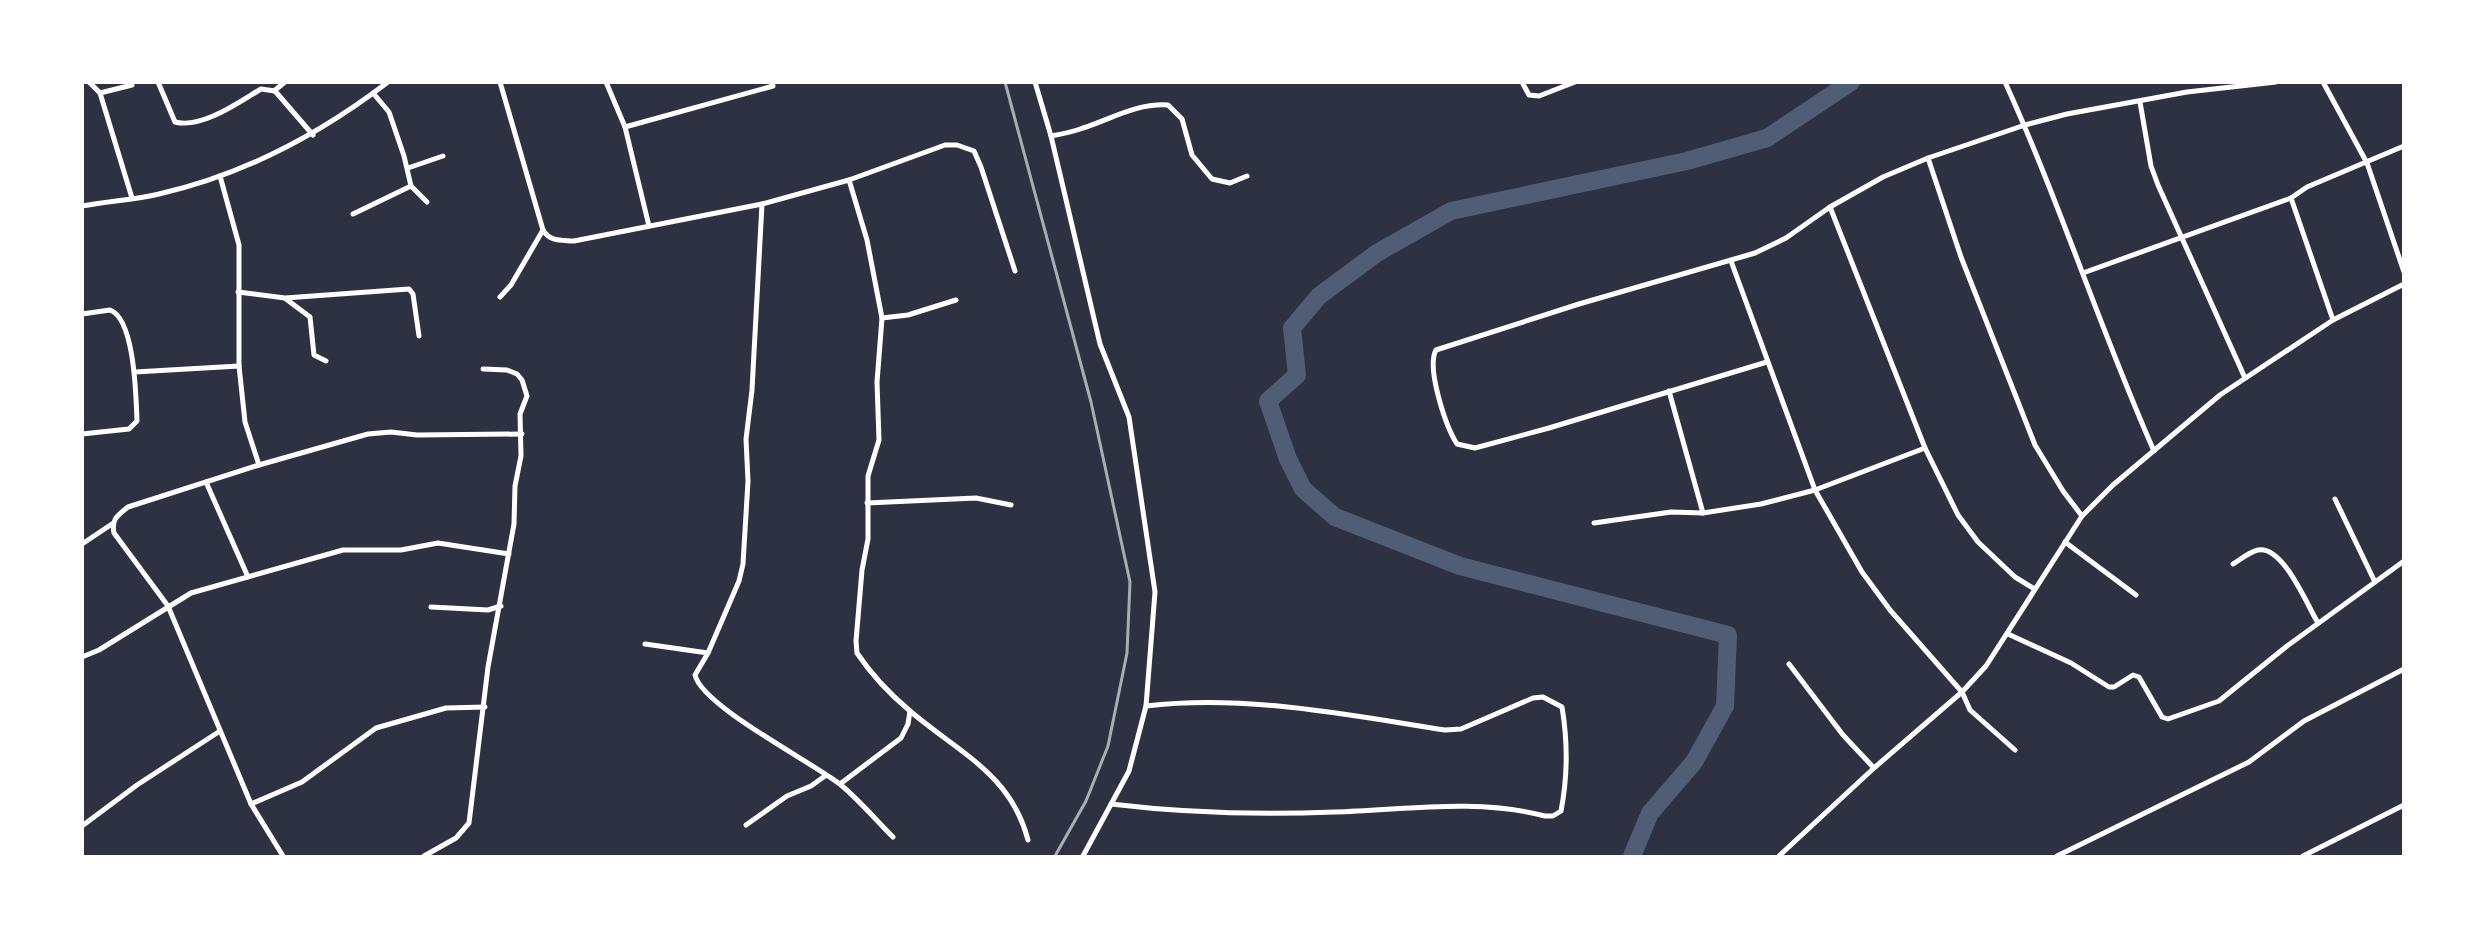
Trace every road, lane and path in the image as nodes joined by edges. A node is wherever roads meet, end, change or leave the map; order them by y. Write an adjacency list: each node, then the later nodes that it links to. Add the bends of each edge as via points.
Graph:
1 (89, 82): 16 (street)
2 (158, 82): 15 (street, via 171,116 181,124 228,108 261,89)
3 (285, 82): 15 (street)
4 (387, 82): 17 (street)
5 (500, 82): 40 (street)
6 (606, 82): 20 (street)
7 (772, 82): 20 (street, via 772,86)
8 (1035, 82): 22 (street)
9 (1522, 82): 10 (street, via 1529,95 1539,96)
10 (1575, 82)
11 (2005, 82): 19 (street)
12 (2276, 82): 18 (street, via 2187,92)
13 (2323, 82): 26 (street)
14 (132, 85): 16 (street)
15 (274, 91): 21 (street)
16 (100, 93): 32 (street)
17 (373, 93): 21 (street); 27 (street, via 389,112)
18 (2140, 102): 19 (street); 41 (street, via 2151,166)
19 (2025, 125): 25 (street); 45 (street)
20 (625, 127): 39 (street)
21 (313, 135): 28 (street)
22 (1051, 136): 29 (street, via 1143,107 1168,105 1182,119 1192,155 1207,175 1230,183); 96 (street, via 1100,344 1129,417 1140,478 1155,592)
23 (2403, 146): 26 (street)
24 (443, 156): 27 (street)
25 (1928, 158): 37 (street, via 1883,177); 73 (street, via 1961,257 2035,445)
26 (2367, 163): 33 (street, via 2307,187); 44 (street)
27 (408, 168): 31 (street)
28 (219, 176): 32 (street); 47 (street, via 239,245)
29 (1246, 177)
30 (849, 180): 35 (street); 43 (street, via 945,145 974,151); 52 (street, via 867,240)
31 (411, 186): 34 (street); 38 (street)
32 (132, 198): 36 (street)
33 (2291, 198): 41 (street); 53 (street)
34 (427, 202)
35 (762, 204): 39 (street); 91 (street, via 746,439 748,481 743,564)
36 (82, 206)
37 (1830, 207): 42 (street, via 1786,238); 64 (street)
38 (353, 214)
39 (649, 225): 40 (street, via 574,241 547,237)
40 (543, 230): 48 (street)
41 (2182, 236): 45 (street); 60 (street)
42 (1731, 261): 56 (street); 61 (street, via 1436,350 1432,360 1439,399 1452,437 1464,447 1475,448 1550,428)
43 (1015, 271)
44 (2403, 272)
45 (2083, 273): 65 (street)
46 (2403, 284): 53 (street)
47 (238, 292): 49 (street); 57 (street)
48 (500, 297)
49 (285, 298): 54 (street, via 409,289); 55 (street, via 309,317 314,356)
50 (956, 300): 52 (street, via 908,315)
51 (82, 314): 59 (street, via 116,312)
52 (882, 318): 70 (street, via 877,382 879,440 868,476)
53 (2333, 320): 60 (street)
54 (419, 336)
55 (326, 361)
56 (1767, 362): 61 (street); 68 (street)
57 (239, 366): 59 (street); 66 (street, via 244,422)
58 (483, 369): 63 (street, via 507,370 522,380 527,396 520,414)
59 (135, 372): 62 (street, via 134,427)
60 (2245, 378): 65 (street)
61 (1669, 391): 72 (street)
62 (82, 434)
63 (522, 434): 66 (street, via 368,434); 78 (street)
64 (1925, 448): 68 (street); 83 (street, via 1958,515 1978,542 2015,577)
65 (2154, 450): 73 (street)
66 (259, 465): 67 (street)
67 (206, 482): 75 (street, via 128,507); 81 (street)
68 (1815, 490): 72 (street); 95 (street, via 1862,572)
69 (2335, 499): 82 (street)
70 (867, 503): 71 (street, via 976,498); 98 (street, via 868,539 862,570 857,654)
71 (1011, 505)
72 (1703, 513): 74 (street, via 1671,512)
73 (2082, 516): 76 (street)
74 (1594, 523)
75 (112, 524): 77 (street); 85 (street, via 114,533)
76 (2065, 542): 83 (street); 84 (street)
77 (82, 544)
78 (508, 554): 81 (street, via 438,543 400,550 343,550); 86 (street)
79 (2403, 561): 82 (street)
80 (2233, 564): 88 (street, via 2257,550 2269,550 2281,559)
81 (248, 577): 85 (street, via 191,593)
82 (2374, 580): 88 (street)
83 (2033, 588): 89 (street)
84 (2136, 595)
85 (168, 606): 92 (street); 99 (street)
86 (501, 606): 87 (street, via 488,610); 97 (street, via 488,667)
87 (431, 608)
88 (2318, 623): 89 (street, via 2219,701 2164,719 2139,677 2133,675 2109,687 2071,663)
89 (2008, 634): 95 (street)
90 (645, 644): 91 (street)
91 (708, 653): 102 (street, via 695,675 700,687)
92 (82, 657)
93 (1789, 664): 101 (street, via 1843,735)
94 (2403, 669): 111 (street, via 2304,721 2249,762)
95 (1962, 692): 100 (street, via 1970,710); 101 (street)
96 (1146, 706): 105 (street, via 1129,771); 105 (street, via 1181,702 1278,707 1445,730 1461,729 1543,697 1562,707 1568,739 1561,811 1545,816 1487,806 1274,814)
97 (485, 708): 104 (street, via 446,708 376,728 302,782); 113 (street, via 469,823 456,838)
98 (910, 711): 103 (street, via 901,738); 110 (street, via 1000,784 1022,816)
99 (220, 731): 104 (street); 108 (street)
100 (2015, 750)
101 (1874, 768): 115 (street)
102 (825, 776): 103 (street); 107 (street, via 787,796)
103 (840, 784): 109 (street)
104 (251, 804): 112 (street)
105 (1111, 804): 114 (street)
106 (2403, 805): 117 (street)
107 (746, 825)
108 (82, 826)
109 (893, 837)
110 (1028, 840)
111 (2066, 855): 116 (street)
112 (283, 856)
113 (424, 856)
114 (1083, 856)
115 (1779, 856)
116 (2057, 856)
117 (2303, 856)

